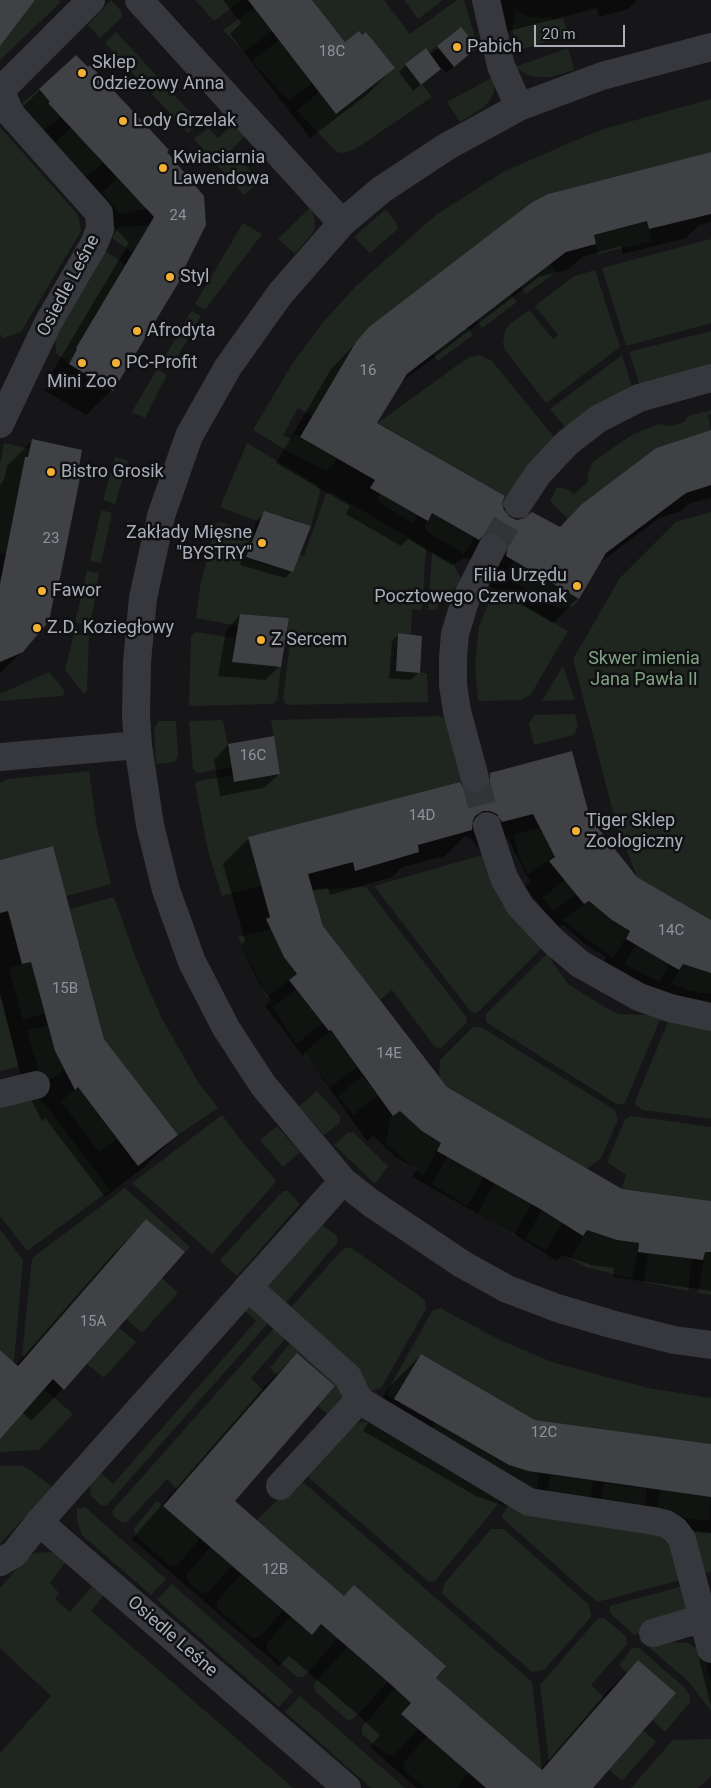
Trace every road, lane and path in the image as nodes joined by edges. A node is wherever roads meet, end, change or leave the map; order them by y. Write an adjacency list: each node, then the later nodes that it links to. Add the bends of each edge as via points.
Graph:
1 (91, 0): 5 (street, Osiedle Leśne)
2 (139, 0): 7 (street)
3 (486, 0): 6 (street, via 502,66)
4 (711, 47): 6 (street, via 602,76)
5 (4, 98): 9 (street, Osiedle Leśne, via 99,213 100,229 48,323)
6 (519, 107): 7 (street, via 446,147 381,190)
7 (342, 223): 12 (street, via 280,294 228,367 189,436 161,516 143,598 137,662)
8 (711, 378): 10 (street, via 639,398 598,419 567,443 538,474)
9 (0, 424)
10 (518, 504)
11 (492, 548): 14 (street, via 465,601 455,634 453,658 453,685)
12 (138, 745): 13 (street); 19 (street, via 150,825 166,890 192,962 226,1028 263,1085)
13 (0, 757)
14 (475, 778)
15 (487, 826): 16 (street, via 508,885 520,906 554,942 580,964 639,997)
16 (711, 1017)
17 (36, 1085): 18 (street)
18 (0, 1094)
19 (343, 1181): 20 (street); 21 (street, via 462,1264 507,1289 611,1324 674,1340)
20 (248, 1287): 22 (street, via 348,1377); 24 (street)
21 (711, 1345)
22 (359, 1400): 23 (street); 26 (street, via 529,1502 666,1524 682,1539)
23 (280, 1486)
24 (39, 1522): 25 (street, via 14,1554); 29 (street, Osiedle Leśne)
25 (0, 1562)
26 (703, 1618): 27 (street); 28 (street)
27 (653, 1633)
28 (711, 1649)
29 (347, 1788)

